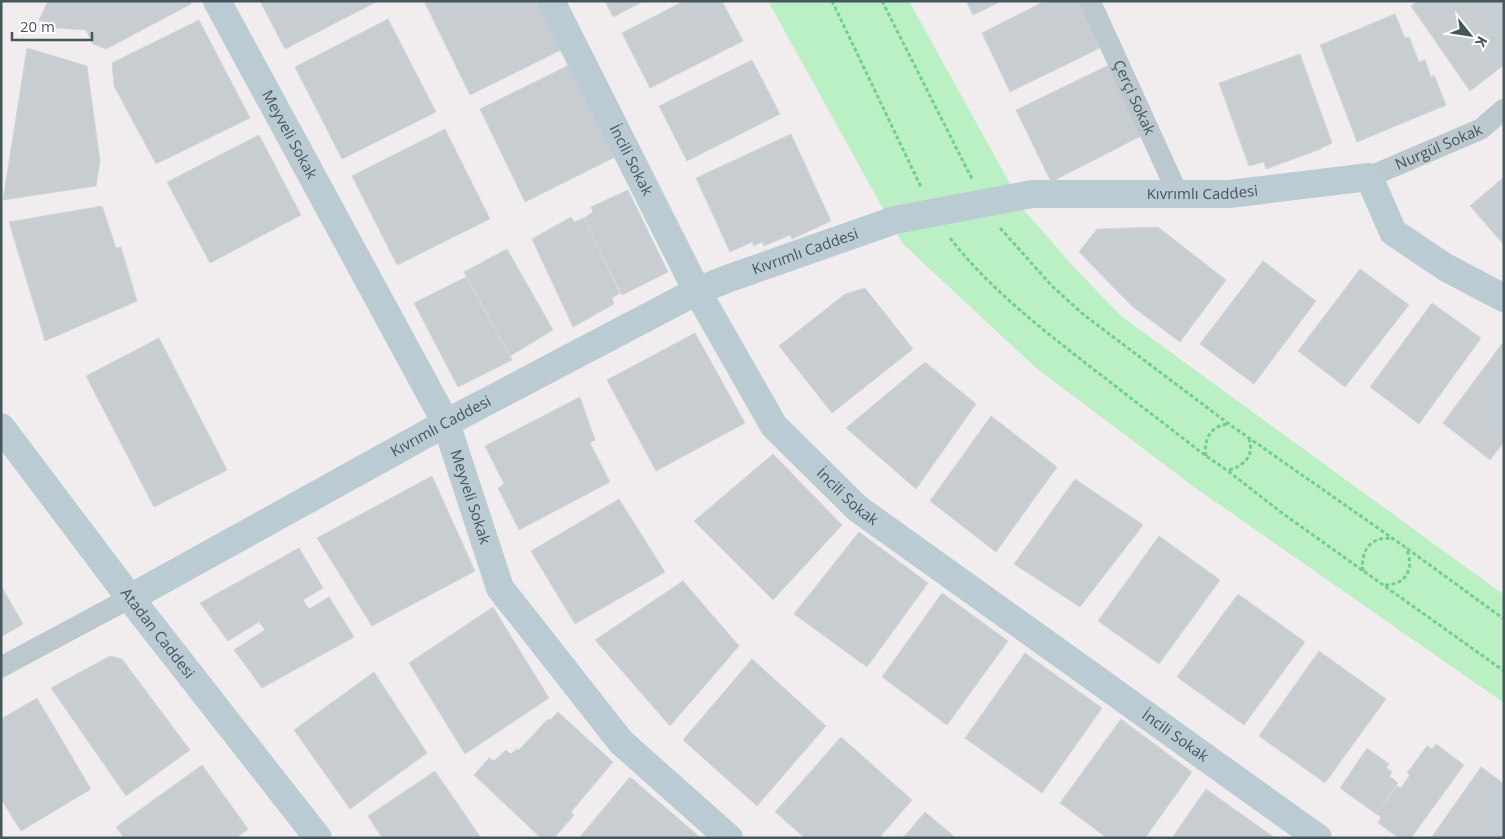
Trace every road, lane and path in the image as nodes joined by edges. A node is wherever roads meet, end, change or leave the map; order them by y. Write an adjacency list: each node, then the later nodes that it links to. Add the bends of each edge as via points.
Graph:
1 (217, 1): 13 (street, Meyveli Sokak)
2 (551, 1): 11 (street, İncili Sokak)
3 (832, 1): 10 (path)
4 (882, 1): 9 (path)
5 (1090, 1): 8 (street, Çerçi Sokak)
6 (1504, 109): 7 (street, Nurgül Sokak, via 1480,129)
7 (1369, 178): 8 (street, Kıvrımlı Caddesi, via 1229,194); 12 (street, via 1393,232 1445,266)
8 (1178, 194): 9 (street, Kıvrımlı Caddesi, via 1032,194)
9 (984, 203): 10 (street, Kıvrımlı Caddesi); 14 (path, via 999,227 1058,292)
10 (934, 212): 11 (street, Kıvrımlı Caddesi, via 895,220); 17 (path, via 964,255 1031,320)
11 (697, 291): 13 (street, Kıvrımlı Caddesi); 29 (street, İncili Sokak, via 774,426 857,508)
12 (1504, 298)
13 (446, 423): 23 (street, Kıvrımlı Caddesi); 28 (street, Meyveli Sokak, via 500,588 621,742)
14 (1229, 424): 16 (path); 17 (path, via 1222,424 1210,433 1206,440)
15 (1, 427): 23 (street, Atadan Caddesi)
16 (1248, 437): 18 (path, via 1251,450 1244,464); 19 (path)
17 (1206, 456): 18 (path)
18 (1228, 471): 21 (path)
19 (1396, 540): 20 (path); 21 (path, via 1387,538 1372,542 1362,562)
20 (1405, 547): 22 (path, via 1410,562 1406,577); 24 (path)
21 (1364, 571): 22 (path)
22 (1384, 586): 26 (path)
23 (130, 598): 25 (street); 27 (street, Atadan Caddesi)
24 (1504, 618)
25 (1, 667)
26 (1504, 671)
27 (318, 838)
28 (729, 838)
29 (1318, 838)

